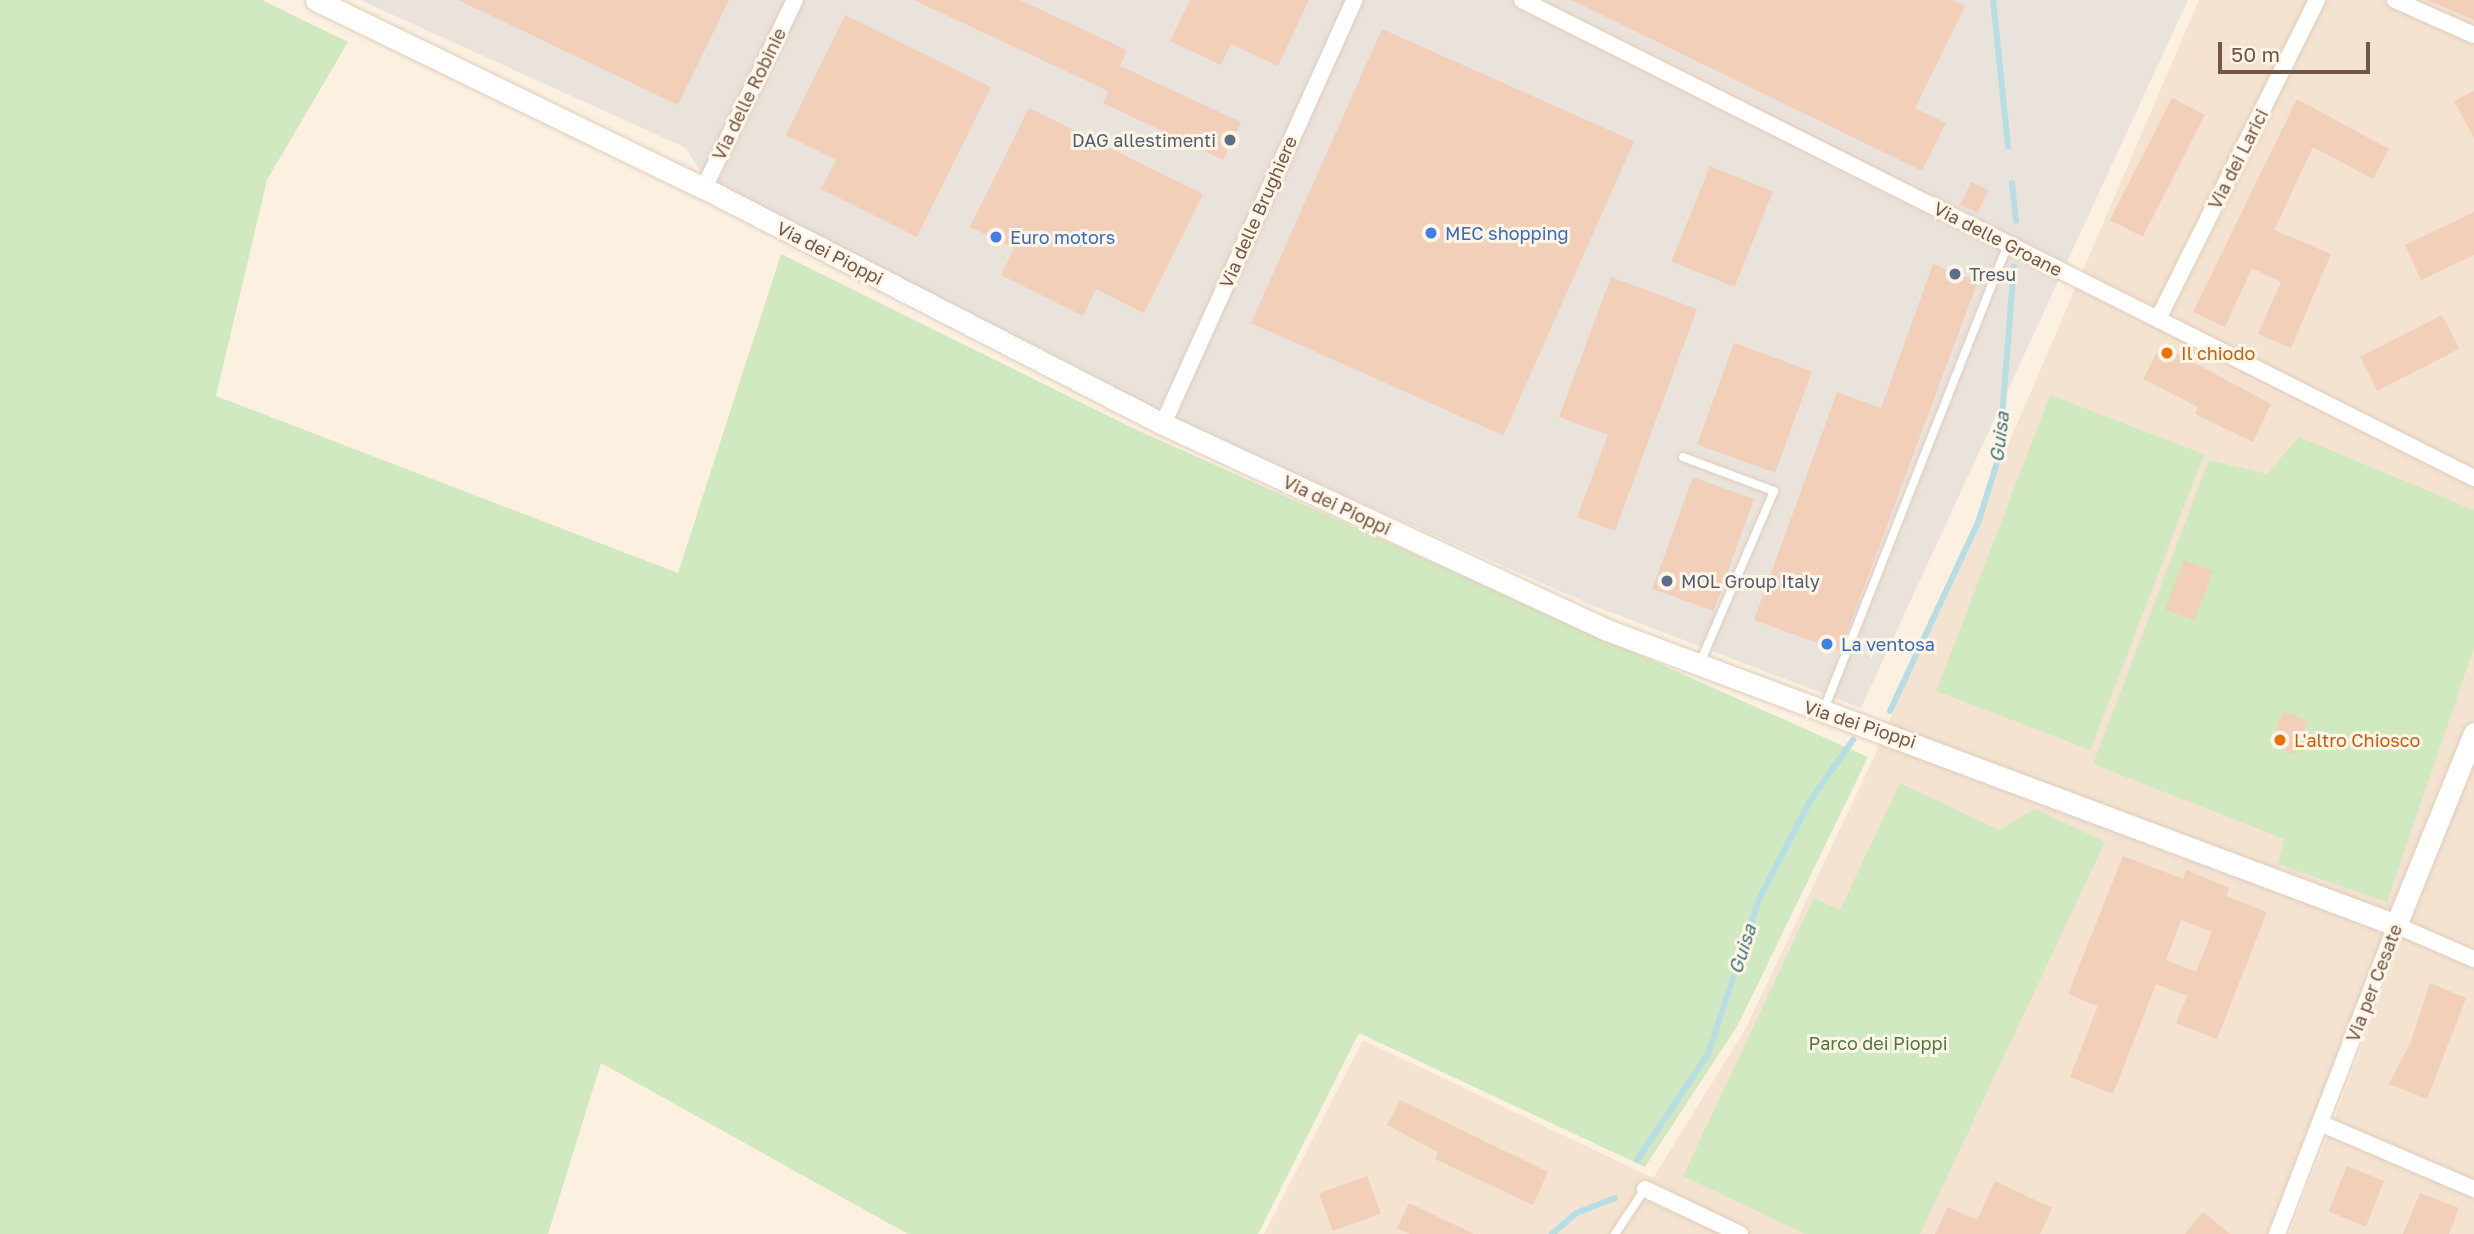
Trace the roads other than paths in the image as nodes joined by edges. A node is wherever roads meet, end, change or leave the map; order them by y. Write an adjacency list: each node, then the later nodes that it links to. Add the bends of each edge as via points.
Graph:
1 (316, 0): 8 (street, Via dei Pioppi)
2 (794, 0): 8 (street, Via delle Robinie)
3 (1354, 0): 11 (street, Via delle Brughiere)
4 (1522, 0): 9 (street, Via delle Groane)
5 (2317, 0): 10 (street, Via dei Larici)
6 (2395, 0): 7 (street)
7 (2474, 35)
8 (704, 188): 11 (street, Via dei Pioppi)
9 (2008, 244): 10 (street, Via delle Groane); 15 (lane)
10 (2158, 319): 13 (street, Via delle Groane)
11 (1163, 424): 14 (street, Via dei Pioppi, via 1607,630)
12 (1683, 457): 14 (lane, via 1774,491)
13 (2474, 478)
14 (1698, 667): 15 (street, Via dei Pioppi)
15 (1823, 712): 17 (street, Via dei Pioppi, via 1915,742)
16 (2474, 733): 17 (street, Via per Cesate)
17 (2396, 925): 18 (street); 19 (street, Via per Cesate)
18 (2474, 959)
19 (2320, 1123): 21 (street); 24 (street, Via per Cesate)
20 (1645, 1189): 22 (lane); 23 (street)
21 (2474, 1189)
22 (1615, 1234)
23 (1740, 1234)
24 (2277, 1234)

